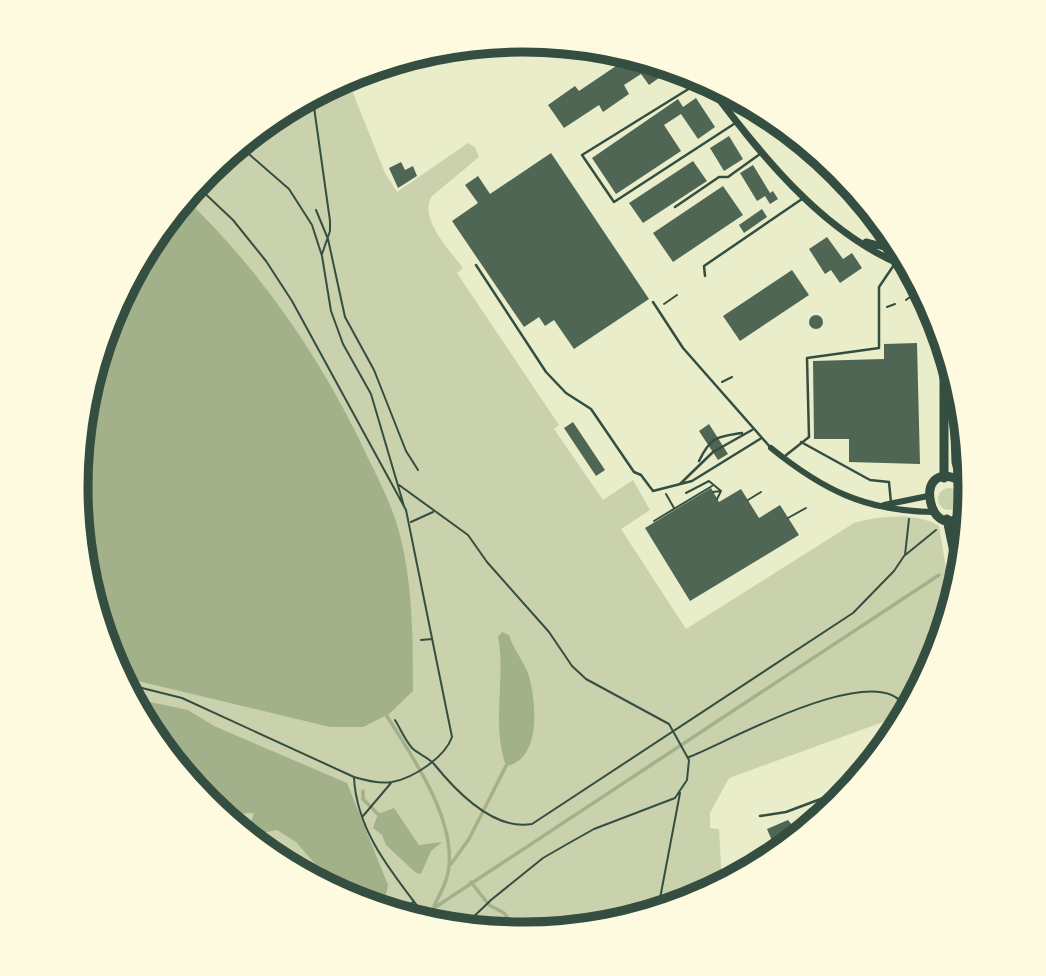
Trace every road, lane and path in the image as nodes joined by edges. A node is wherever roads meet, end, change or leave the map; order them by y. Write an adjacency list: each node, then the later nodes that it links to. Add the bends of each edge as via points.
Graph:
1 (695, 88): 4 (lane, via 582,155 614,202)
2 (719, 99): 4 (street)
3 (314, 106): 11 (path, via 330,221)
4 (737, 122): 6 (street)
5 (247, 152): 14 (path, via 299,202)
6 (763, 152): 8 (street); 9 (lane)
7 (204, 192): 42 (path, via 266,261)
8 (806, 197): 12 (street); 18 (lane, via 704,266)
9 (675, 207)
10 (316, 210): 11 (path)
11 (328, 239): 14 (path); 36 (path, via 345,317)
12 (856, 239): 13 (street); 15 (street)
13 (886, 247)
14 (322, 256): 40 (path, via 331,311 371,394)
15 (893, 259)
16 (476, 265): 43 (lane, via 546,372 566,393 591,408 634,472 653,491)
17 (897, 265): 31 (lane, via 879,287 879,348 807,358 809,437)
18 (705, 276)
19 (914, 294): 21 (path)
20 (677, 295): 23 (path)
21 (906, 300)
22 (653, 302): 23 (lane)
23 (657, 309): 26 (lane)
24 (944, 375): 37 (main road)
25 (732, 377): 26 (path)
26 (715, 386): 27 (lane)
27 (752, 430): 29 (lane); 30 (lane)
28 (955, 430): 35 (main road)
29 (745, 432): 34 (lane); 34 (lane, via 708,443)
30 (760, 439): 32 (lane); 39 (lane)
31 (800, 442): 33 (lane); 51 (lane, via 870,480 889,482)
32 (771, 448): 33 (street)
33 (783, 458): 51 (street, via 834,492)
34 (698, 464): 39 (lane)
35 (958, 469)
36 (418, 470)
37 (944, 478): 38 (main road); 48 (main road, via 932,486)
38 (958, 480)
39 (680, 484): 43 (lane)
40 (398, 485): 42 (path); 54 (path); 55 (path)
41 (712, 486): 44 (path); 47 (path, via 709,481); 53 (path)
42 (392, 487): 54 (path)
43 (663, 489): 53 (path)
44 (721, 491): 45 (path); 49 (path)
45 (713, 492)
46 (761, 492): 50 (path)
47 (686, 493)
48 (928, 496): 51 (street); 56 (main road)
49 (717, 499)
50 (748, 500)
51 (893, 506): 56 (street)
52 (806, 508): 59 (path)
53 (675, 509): 61 (path)
54 (406, 510): 62 (path)
55 (433, 512): 62 (path); 71 (path, via 468,536 586,680 665,720)
56 (933, 512): 60 (main road)
57 (958, 514): 60 (main road)
58 (909, 518): 65 (path)
59 (789, 519)
60 (947, 519): 64 (main road)
61 (653, 522)
62 (410, 523): 66 (path)
63 (936, 530): 65 (path)
64 (954, 552)
65 (904, 556): 71 (path, via 853,613)
66 (433, 639): 67 (path); 73 (path, via 452,737 449,747)
67 (421, 640)
68 (135, 686): 74 (path, via 182,698)
69 (902, 703): 72 (path, via 887,692 857,691 798,710)
70 (395, 720): 73 (path, via 412,747)
71 (673, 731): 72 (path); 73 (path, via 528,825 481,811)
72 (688, 757): 76 (path, via 690,773)
73 (432, 762): 75 (path)
74 (354, 777): 75 (path); 79 (path)
75 (391, 782): 79 (path)
76 (680, 792): 80 (path); 84 (path, via 667,802 569,843)
77 (832, 795): 78 (lane, via 786,813)
78 (760, 816)
79 (363, 817): 81 (path, via 383,861)
80 (660, 901)
81 (414, 902): 82 (path); 83 (path)
82 (406, 908)
83 (421, 911)
84 (470, 920)

